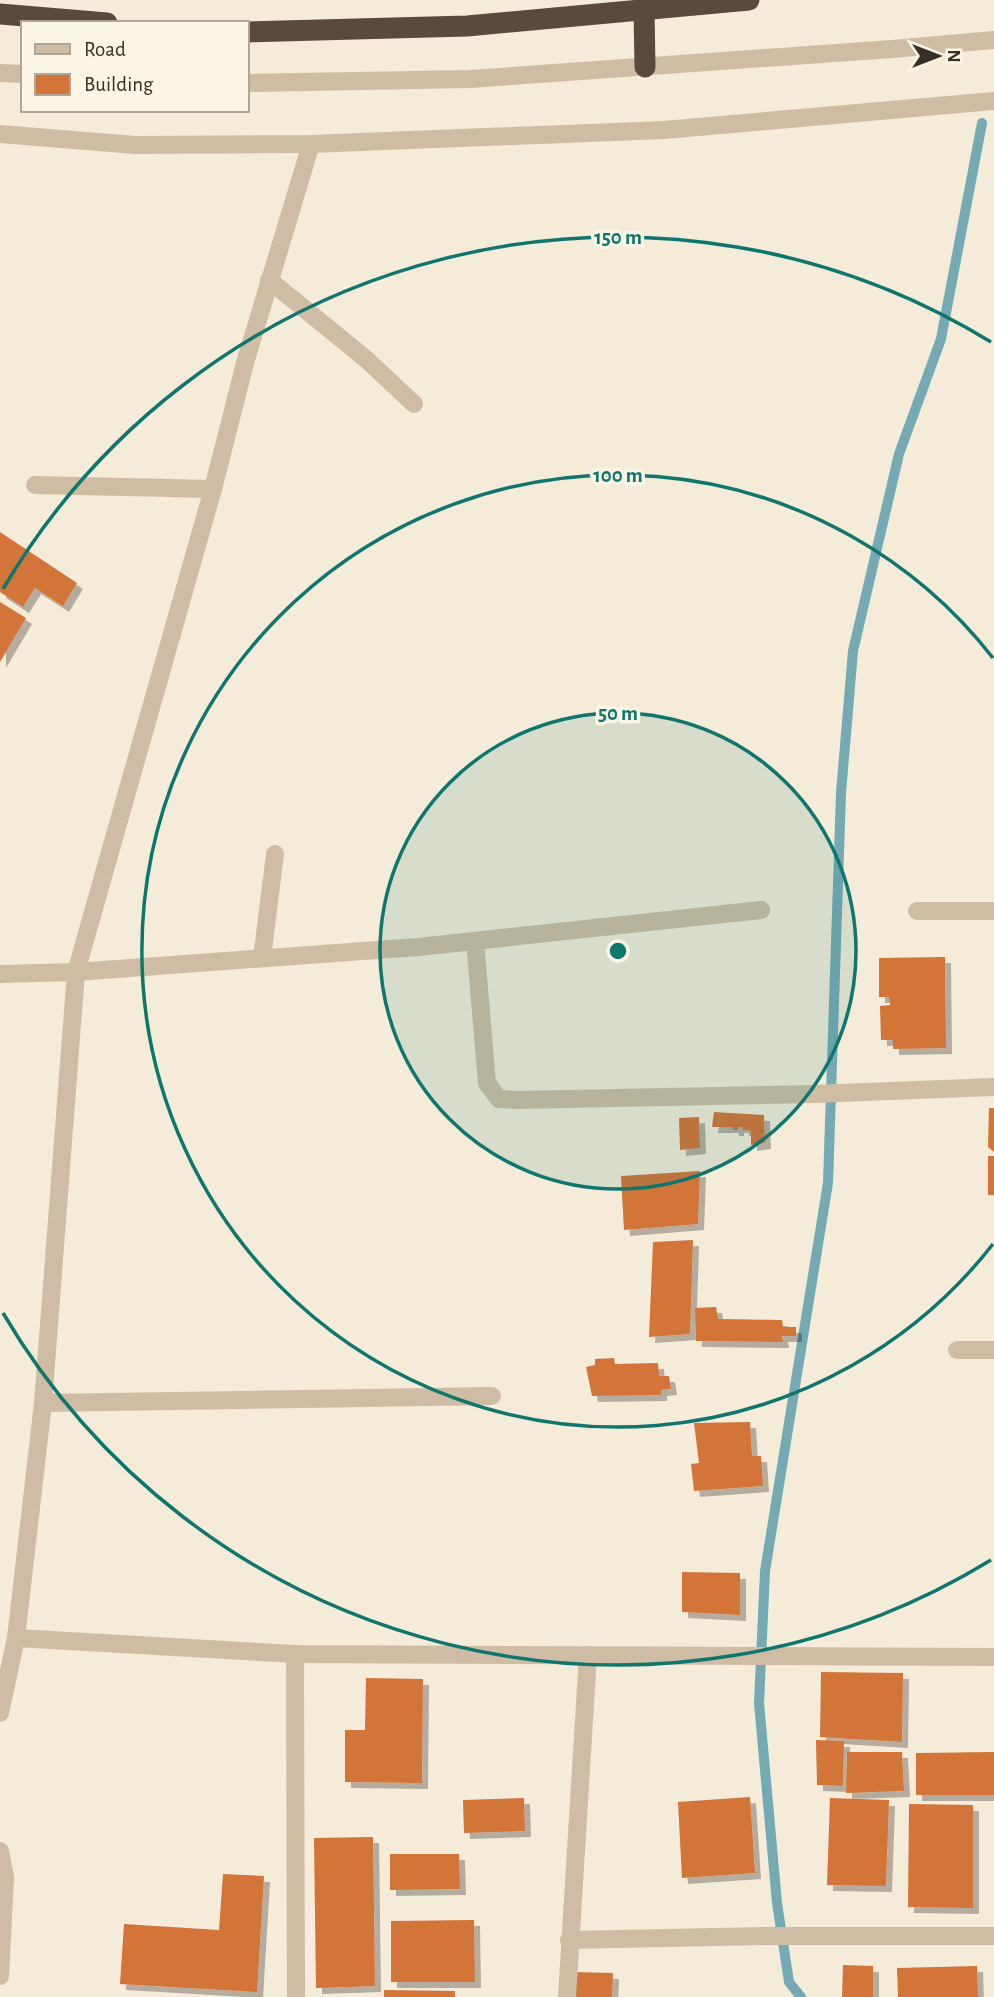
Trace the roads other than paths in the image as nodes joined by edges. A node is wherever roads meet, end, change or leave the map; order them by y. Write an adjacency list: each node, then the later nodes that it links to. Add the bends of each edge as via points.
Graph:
1 (750, 0): 2 (highway)
2 (644, 10): 5 (highway, via 467,26); 7 (highway)
3 (0, 15): 4 (highway)
4 (80, 21)
5 (248, 32)
6 (994, 40): 7 (street)
7 (645, 66): 10 (street, via 470,79)
8 (0, 72): 9 (street)
9 (21, 74)
10 (248, 83)
11 (994, 101): 13 (street, via 664,130)
12 (0, 134): 13 (street, via 135,145)
13 (311, 144): 14 (street)
14 (270, 280): 15 (street); 17 (street)
15 (414, 404)
16 (35, 485): 17 (street)
17 (213, 489): 24 (street)
18 (275, 854): 23 (street)
19 (761, 911): 22 (street)
20 (917, 911): 21 (street)
21 (994, 911)
22 (475, 940): 23 (street); 26 (street, via 487,1083 499,1099)
23 (262, 958): 24 (street)
24 (76, 972): 25 (street); 30 (street)
25 (0, 974)
26 (994, 1087)
27 (957, 1350): 28 (street)
28 (994, 1350)
29 (492, 1396): 30 (street)
30 (43, 1403): 31 (street)
31 (16, 1638): 32 (street); 35 (street)
32 (295, 1654): 33 (street); 41 (street)
33 (587, 1655): 34 (street); 39 (street)
34 (994, 1657)
35 (0, 1713)
36 (0, 1851): 37 (street)
37 (3, 1877): 40 (street)
38 (994, 1936): 39 (street)
39 (569, 1940): 42 (street)
40 (0, 1976)
41 (296, 1997)
42 (567, 1997)

